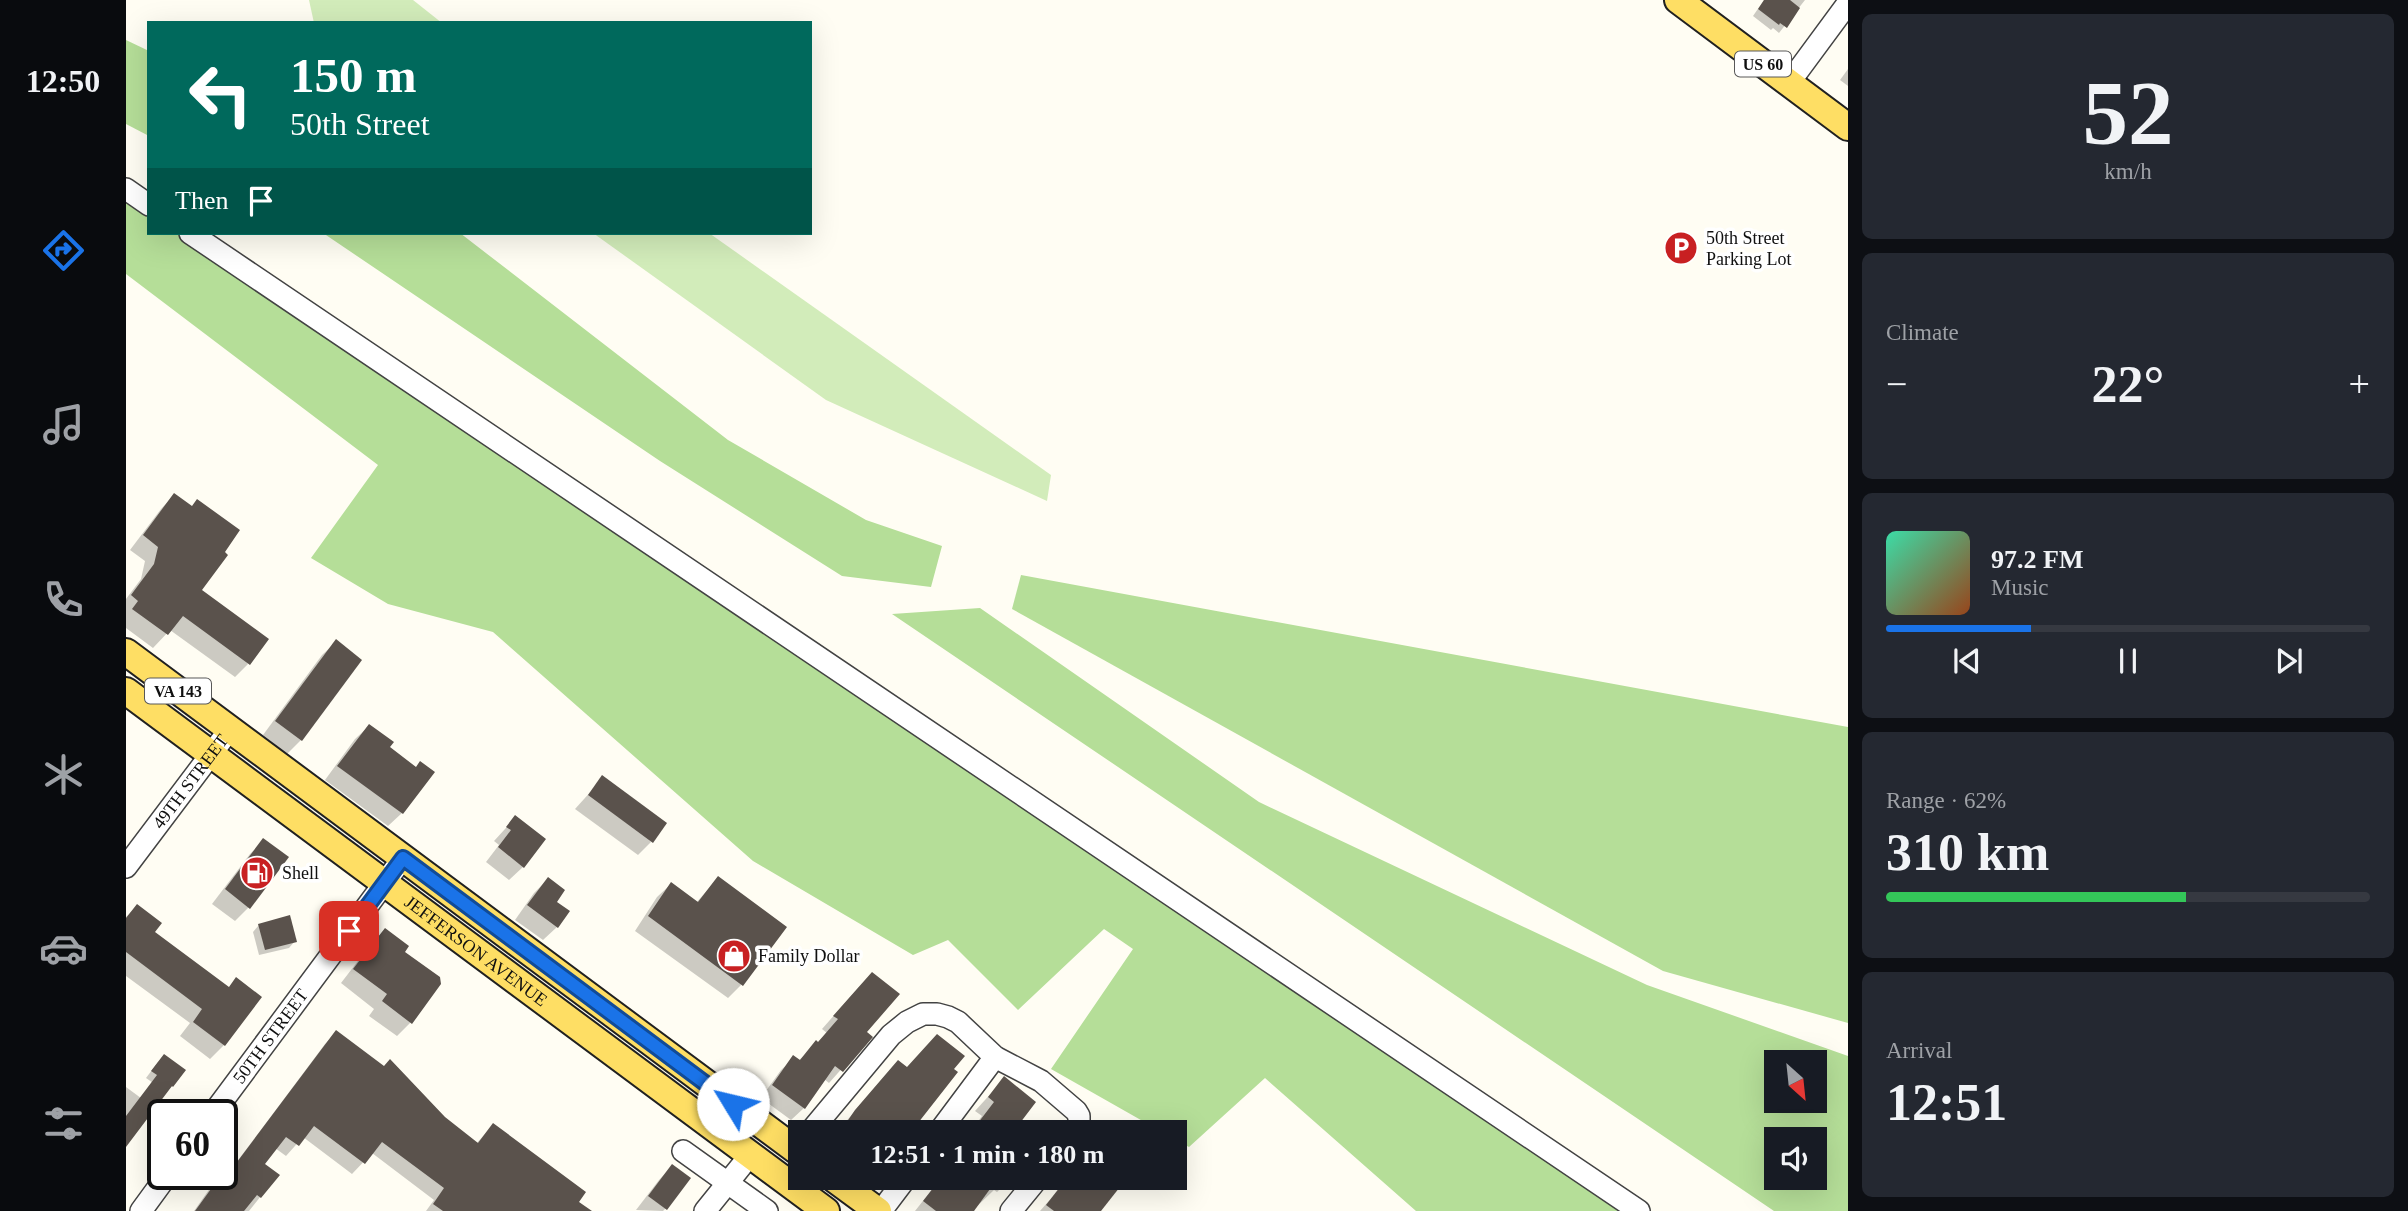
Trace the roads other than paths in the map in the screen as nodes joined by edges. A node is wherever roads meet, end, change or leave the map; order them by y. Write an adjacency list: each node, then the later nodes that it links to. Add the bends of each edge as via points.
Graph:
1 (1678, 0): 3 (main road, US 60)
2 (1848, 3): 3 (street)
3 (1789, 83): 4 (main road, US 60)
4 (1848, 127)
5 (126, 189): 6 (street)
6 (147, 204)
7 (193, 235): 36 (street)
8 (126, 652): 10 (main road, JEFFERSON AVENUE / VA 143)
9 (126, 691): 11 (main road, JEFFERSON AVENUE / VA 143)
10 (230, 729): 11 (street, 49TH STREET); 12 (main road, JEFFERSON AVENUE / VA 143)
11 (211, 754): 13 (street, 49TH STREET); 14 (main road, JEFFERSON AVENUE / VA 143)
12 (403, 858): 14 (street, 50TH STREET); 16 (main road, JEFFERSON AVENUE / VA 143)
13 (126, 867)
14 (384, 883): 17 (street, 50TH STREET); 18 (main road, JEFFERSON AVENUE / VA 143)
15 (995, 1057): 19 (street, via 958,1022 923,1014 891,1035); 20 (street); 21 (street, via 1041,1082 1076,1111)
16 (692, 1074): 18 (street); 22 (main road, JEFFERSON AVENUE / VA 143)
17 (224, 1099)
18 (675, 1099): 24 (main road, JEFFERSON AVENUE / VA 143)
19 (821, 1120)
20 (948, 1120)
21 (1079, 1120)
22 (788, 1137)
23 (684, 1151): 25 (street)
24 (751, 1154): 25 (street); 33 (main road, JEFFERSON AVENUE / VA 143)
25 (727, 1182): 31 (street); 32 (street)
26 (156, 1190): 30 (street)
27 (850, 1190): 34 (main road)
28 (897, 1190): 34 (street)
29 (1028, 1190): 35 (street)
30 (141, 1211)
31 (705, 1211)
32 (767, 1211)
33 (826, 1211)
34 (880, 1211)
35 (1011, 1211)
36 (1639, 1211)

